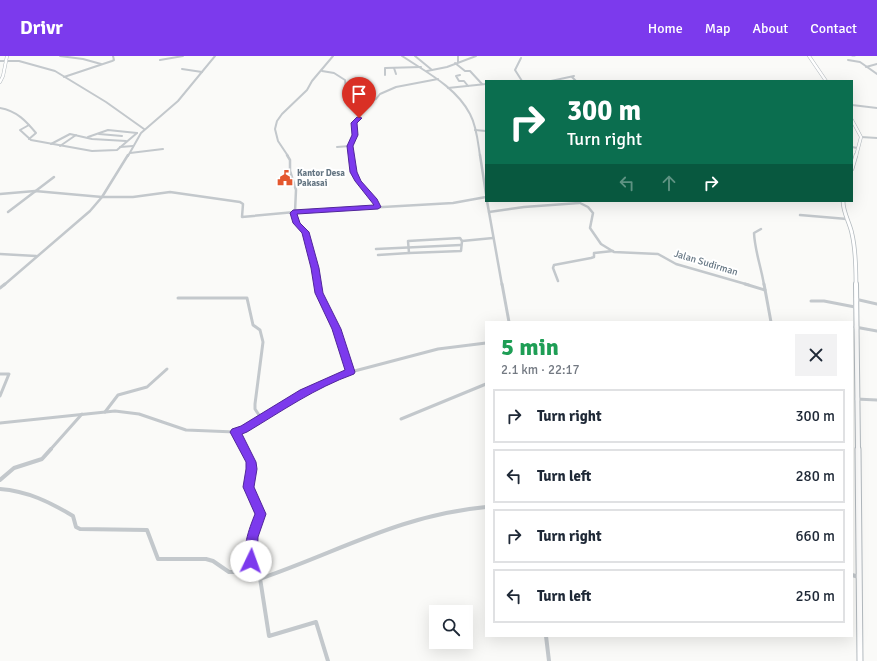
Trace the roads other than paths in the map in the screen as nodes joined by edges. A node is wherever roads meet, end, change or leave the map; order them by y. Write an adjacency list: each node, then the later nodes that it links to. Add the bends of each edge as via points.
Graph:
1 (7, 56): 13 (street)
2 (60, 56): 20 (street)
3 (113, 56): 20 (street, via 113,61)
4 (183, 56): 14 (street)
5 (215, 56): 28 (street)
6 (333, 56): 26 (street)
7 (402, 56): 23 (street)
8 (415, 56): 25 (street)
9 (458, 56): 17 (street)
10 (476, 56): 17 (street)
11 (810, 56): 38 (street)
12 (521, 58): 35 (street, via 515,70)
13 (6, 60): 16 (street); 33 (street, via 47,67); 39 (street)
14 (160, 60)
15 (848, 60): 21 (street, via 859,61)
16 (0, 61)
17 (458, 62): 18 (street)
18 (455, 63): 25 (street); 40 (street, via 465,71 470,71)
19 (877, 64): 21 (street)
20 (102, 65): 33 (street)
21 (866, 67): 30 (street)
22 (394, 68): 23 (street); 29 (street); 32 (street, via 384,69)
23 (421, 68): 27 (street)
24 (182, 69): 28 (street)
25 (432, 70): 27 (street)
26 (322, 71): 43 (street, via 334,73 345,80 346,89); 86 (street, via 307,90 278,118 275,130 290,160 290,171 296,190)
27 (427, 71): 34 (street)
28 (202, 72): 49 (street, via 178,101)
29 (396, 74)
30 (877, 74)
31 (460, 75): 41 (street, via 456,76 459,81 464,81)
32 (385, 76)
33 (64, 77): 49 (street, via 106,102)
34 (438, 79): 42 (street); 43 (street, via 396,87 380,94 376,99)
35 (521, 80)
36 (556, 80): 37 (street, via 573,77)
37 (575, 80)
38 (825, 80)
39 (0, 82)
40 (482, 84): 41 (street)
41 (468, 86): 42 (street)
42 (448, 88): 50 (street, via 470,114)
43 (361, 103): 67 (street, via 360,117 354,123 355,135)
44 (853, 105): 46 (street)
45 (0, 108): 48 (street, via 14,111)
46 (877, 108)
47 (853, 122): 58 (street)
48 (29, 125): 61 (street, via 36,133); 61 (street, via 20,129)
49 (144, 130): 54 (street)
50 (475, 130): 51 (street); 76 (street)
51 (485, 131)
52 (127, 132): 53 (street); 55 (street, via 108,130); 57 (street)
53 (137, 133): 54 (street); 63 (street)
54 (141, 133): 66 (street)
55 (98, 134): 57 (street); 59 (street)
56 (76, 135): 59 (street); 64 (street, via 68,135); 65 (street)
57 (122, 136): 62 (street)
58 (861, 137): 60 (street); 71 (street)
59 (87, 138): 62 (street)
60 (877, 138)
61 (29, 139): 64 (street)
62 (116, 141): 63 (street)
63 (126, 141): 68 (street)
64 (51, 144): 65 (street)
65 (60, 146): 68 (street, via 92,151 116,150)
66 (133, 146): 68 (street); 73 (street)
67 (350, 146): 69 (street); 84 (street, via 355,177)
68 (120, 147)
69 (337, 147)
70 (853, 147): 71 (street)
71 (857, 148): 74 (street)
72 (163, 149): 73 (street)
73 (130, 153): 80 (street)
74 (853, 165)
75 (54, 177): 77 (street)
76 (485, 189)
77 (35, 191): 78 (street); 80 (street); 85 (street)
78 (0, 194)
79 (485, 195): 84 (street, via 453,203)
80 (102, 197): 86 (street, via 133,197 166,192 192,194 240,202 243,204 242,217); 98 (street, via 81,219)
81 (487, 202): 87 (street)
82 (580, 202): 87 (street, via 524,206); 95 (street, via 593,213 590,227 597,238)
83 (842, 202): 89 (street)
84 (378, 207): 86 (street)
85 (8, 212)
86 (294, 212): 114 (street, via 296,223 305,232 319,293 336,329)
87 (489, 212): 91 (street)
88 (800, 215): 89 (street)
89 (847, 219): 104 (street, via 855,253)
90 (761, 229): 102 (street, via 754,233 754,244)
91 (493, 238): 92 (street); 108 (street)
92 (462, 243): 93 (street); 93 (street, via 460,238 408,241); 96 (street, via 461,251)
93 (409, 247): 94 (street); 96 (street)
94 (376, 249)
95 (613, 251): 100 (street, Jalan Sudirman, via 594,253 592,259 554,265); 102 (street, Jalan Sudirman, via 658,254 681,266)
96 (409, 253): 99 (street)
97 (0, 254): 98 (street)
98 (36, 256): 101 (street)
99 (378, 256)
100 (558, 281)
101 (0, 288)
102 (765, 290): 109 (street)
103 (178, 298): 122 (street, via 247,298 253,324 260,330 263,342 255,404)
104 (855, 299): 106 (street); 107 (street)
105 (811, 301): 107 (street)
106 (877, 304)
107 (855, 306): 110 (street)
108 (509, 321)
109 (771, 321)
110 (855, 327): 111 (street); 118 (street)
111 (877, 331)
112 (485, 343): 114 (street, via 438,349)
113 (167, 369): 120 (street, via 147,387 118,395)
114 (350, 372): 122 (street, via 303,393)
115 (0, 374): 117 (street, via 9,374)
116 (485, 384): 123 (street)
117 (0, 396)
118 (856, 399): 119 (street); 131 (street)
119 (877, 400)
120 (105, 412): 121 (street); 125 (street, via 133,412 186,430)
121 (82, 414): 124 (street); 126 (street, via 44,458 14,468)
122 (261, 418): 125 (street)
123 (401, 419)
124 (0, 423)
125 (235, 432): 129 (street, via 251,462 248,487 260,514 252,537)
126 (0, 480)
127 (0, 489): 129 (street, via 23,492 58,507 73,516 76,527 80,529 145,529 150,533 158,559 206,559 229,572)
128 (485, 507): 132 (street, via 419,518)
129 (251, 574): 132 (street)
130 (853, 575): 131 (street)
131 (860, 576): 136 (street)
132 (260, 578): 134 (street, via 269,636 316,622)
133 (546, 637): 135 (street)
134 (328, 661)
135 (549, 661)
136 (860, 661)

